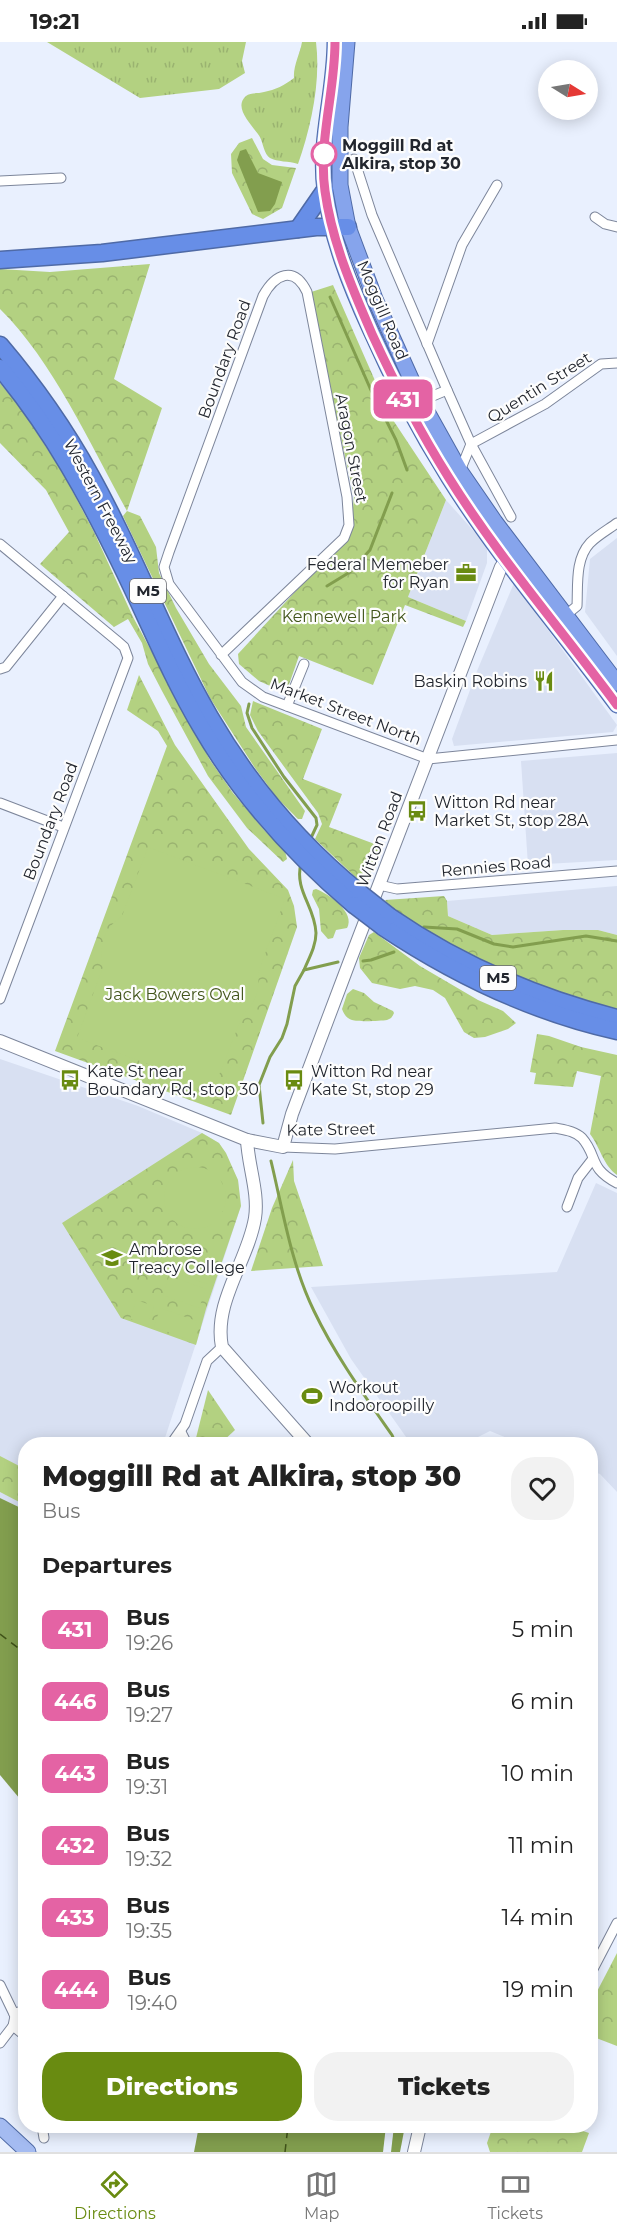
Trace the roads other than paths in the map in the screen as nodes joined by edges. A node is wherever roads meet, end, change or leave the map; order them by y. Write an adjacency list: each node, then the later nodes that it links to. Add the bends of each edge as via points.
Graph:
1 (335, 42): 7 (highway, Moggill Road, via 324,148)
2 (347, 42): 9 (highway, Moggill Road, via 340,127)
3 (354, 159): 14 (street, Moggill Road, via 372,215)
4 (61, 178): 5 (street)
5 (0, 181)
6 (497, 184): 14 (street, via 462,244)
7 (325, 190): 9 (highway, Moggill Road); 11 (highway)
8 (595, 217): 10 (street)
9 (340, 227): 11 (highway); 19 (highway, Moggill Road); 25 (highway, Moggill Road, via 338,251 404,400 450,479)
10 (617, 227)
11 (298, 229): 12 (highway, via 102,253)
12 (0, 260)
13 (263, 296): 26 (street, Boundary Road); 29 (street, Aragon Street, via 275,278 285,275 303,284 307,292 349,525 344,538)
14 (427, 344): 18 (street, Moggill Road)
15 (0, 345): 39 (highway, Western Freeway / M5, via 50,410 91,475 209,717)
16 (617, 363): 20 (street, Quentin Street, via 601,364 545,404)
17 (0, 368): 39 (highway, Western Freeway / M5, via 37,415 76,477 202,729 237,783)
18 (447, 390): 19 (street); 20 (street, Moggill Road)
19 (421, 401): 21 (highway, Moggill Road)
20 (471, 444): 21 (street); 22 (street, Moggill Road)
21 (460, 471): 25 (highway, Moggill Road)
22 (511, 517)
23 (617, 523): 28 (street, via 584,552 577,606)
24 (0, 544): 27 (street)
25 (511, 553): 28 (highway, Moggill Road); 33 (highway, Moggill Road); 36 (street, Witton Road)
26 (165, 567): 29 (street, Market Street North, via 169,584)
27 (63, 596): 31 (street, via 6,667); 38 (street, Boundary Road, via 128,653)
28 (566, 615): 32 (highway, Moggill Road)
29 (222, 655): 34 (street, Market Street North, via 242,682 263,697)
30 (304, 664): 34 (street)
31 (0, 669)
32 (617, 683)
33 (617, 705)
34 (287, 706): 36 (street, Market Street North)
35 (617, 740): 36 (street, Market Street North)
36 (428, 759): 41 (street, Witton Road)
37 (0, 803): 38 (street)
38 (63, 827): 44 (street, Boundary Road)
39 (295, 842): 42 (highway, Western Freeway / M5, bridge)
40 (617, 871): 41 (street, Rennies Road, via 397,889)
41 (379, 885): 50 (street, Witton Road, via 292,1114)
42 (386, 921): 43 (highway, Western Freeway / M5, via 418,950); 45 (highway, Western Freeway / M5, via 478,970 557,1001)
43 (456, 972): 46 (highway, Western Freeway / M5, via 509,998); 48 (highway, via 470,988 522,1013)
44 (0, 999)
45 (617, 1018)
46 (617, 1031)
47 (0, 1041): 49 (street, Kate Street)
48 (617, 1042)
49 (247, 1140): 50 (street, Kate Street); 54 (street, via 255,1216 221,1317)
50 (284, 1147): 51 (street, Kate Street, via 335,1149 555,1128 572,1131 582,1138)
51 (592, 1160): 52 (street, Kate Street, via 600,1172); 53 (street, via 578,1178)
52 (617, 1183)
53 (567, 1207)
54 (222, 1347): 55 (street, via 207,1361); 58 (street)
55 (181, 1432): 56 (street); 57 (street)
56 (177, 1437)
57 (184, 1437)
58 (302, 1437)
59 (617, 1923): 60 (street)
60 (598, 1960)
61 (0, 1985): 63 (street)
62 (18, 2012): 63 (street)
63 (14, 2014): 64 (street)
64 (14, 2026): 65 (street); 66 (street)
65 (18, 2030)
66 (0, 2043)
67 (0, 2126): 71 (main road)
68 (43, 2133): 70 (street)
69 (418, 2133): 72 (street)
70 (44, 2138)
71 (28, 2152)
72 (414, 2152)

